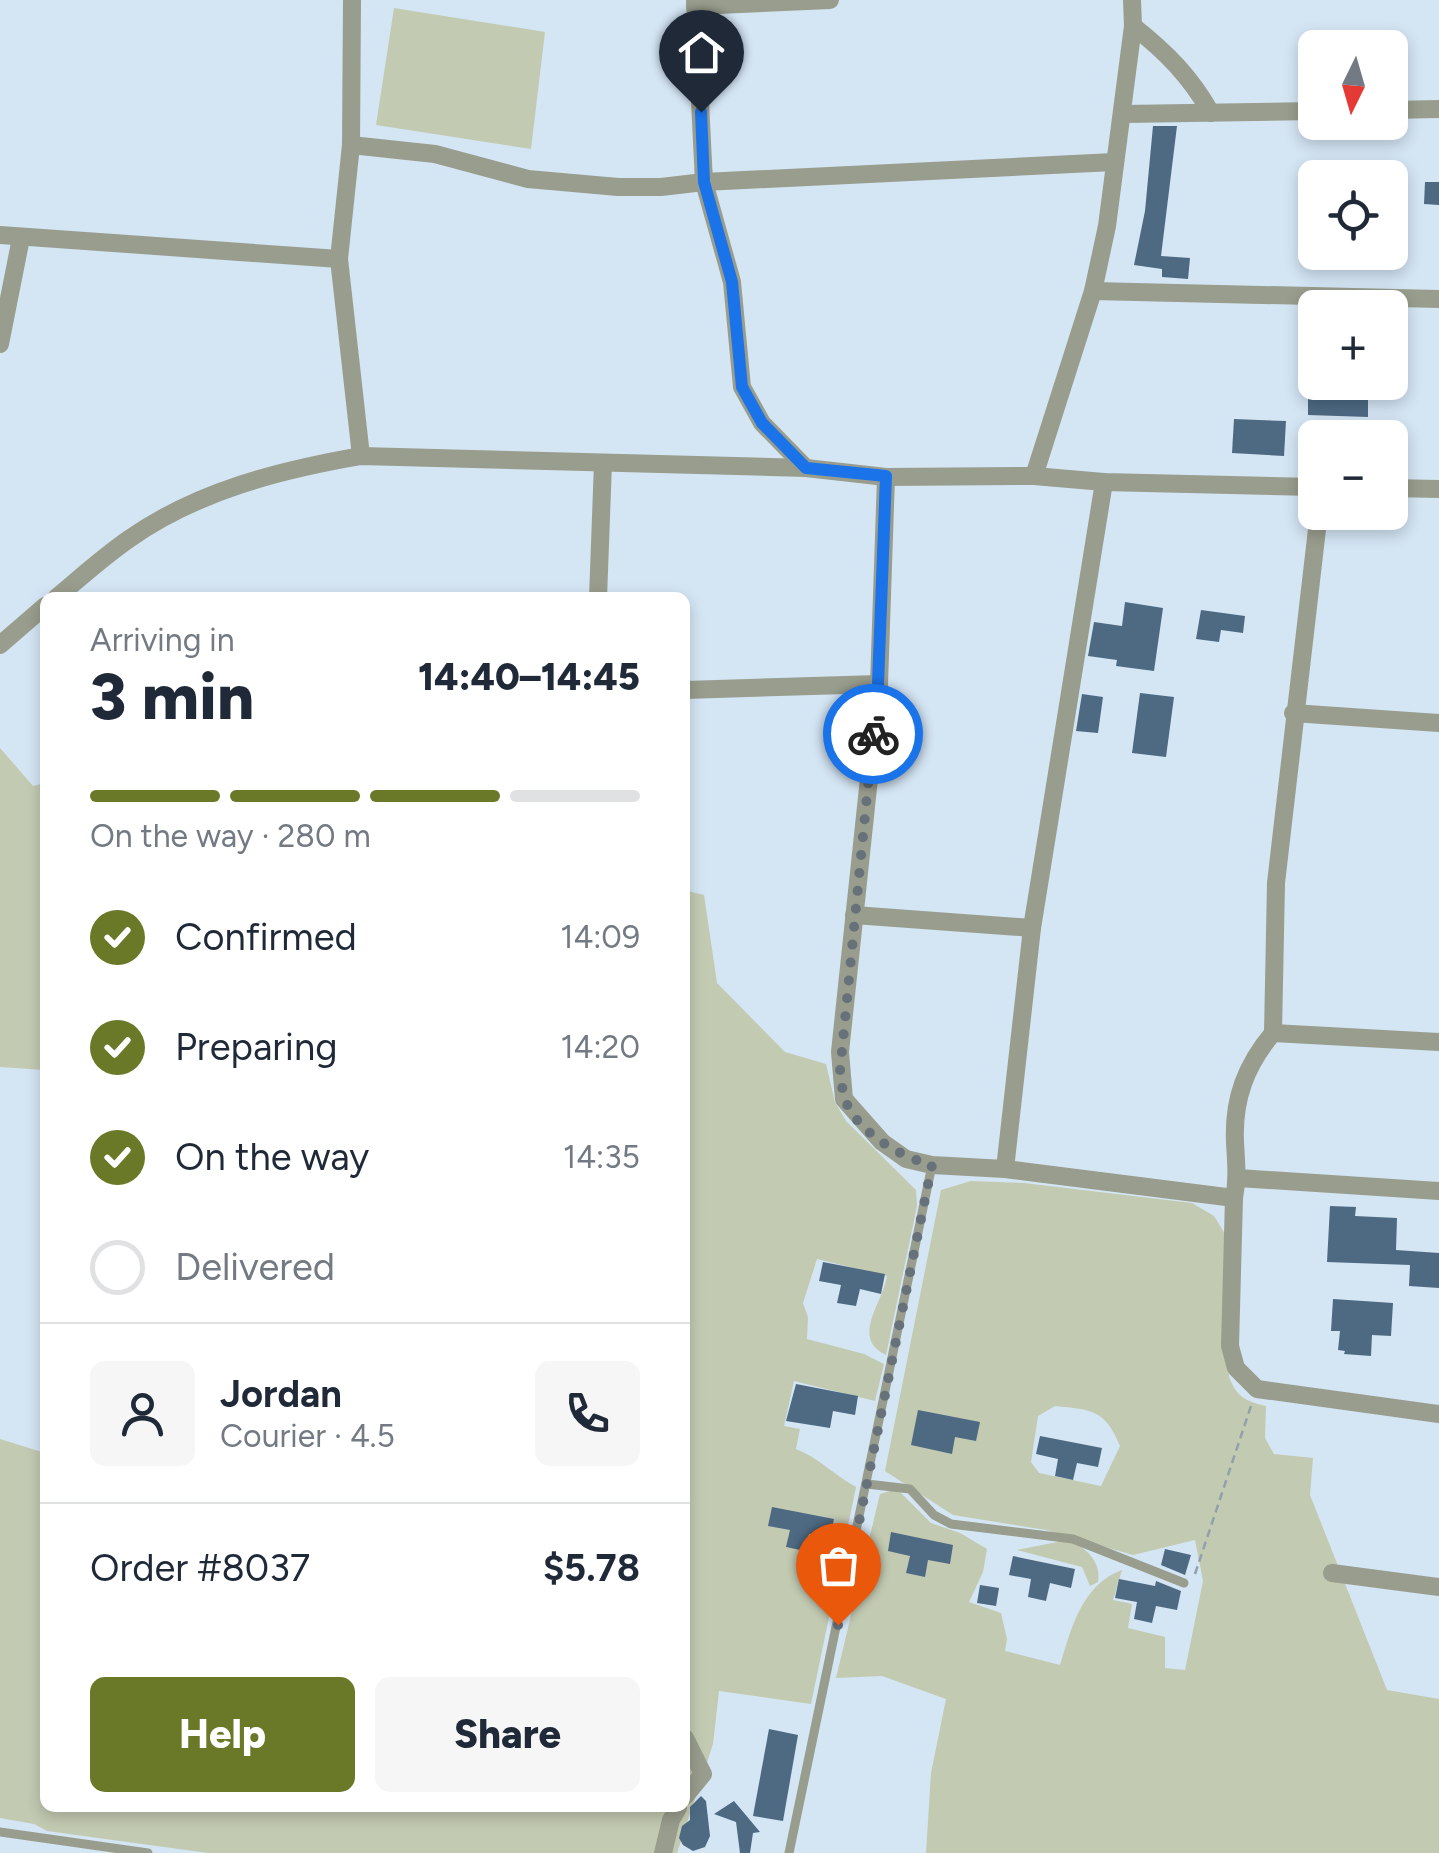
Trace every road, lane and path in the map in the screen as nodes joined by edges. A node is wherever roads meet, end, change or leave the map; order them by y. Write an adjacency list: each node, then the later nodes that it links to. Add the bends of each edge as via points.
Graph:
1 (352, 0): 11 (street)
2 (830, 0): 4 (street)
3 (1132, 0): 5 (street)
4 (695, 3): 13 (street)
5 (1133, 26): 9 (street, via 1180,67); 10 (street)
6 (1439, 109): 7 (street)
7 (1408, 110)
8 (1298, 111): 9 (street)
9 (1211, 112): 10 (street)
10 (1123, 114): 12 (street)
11 (350, 145): 13 (street, via 435,154 528,178 618,187); 16 (street)
12 (1114, 162): 13 (street); 17 (street)
13 (704, 182): 22 (street, via 732,282 742,387 762,423)
14 (0, 235): 15 (street)
15 (21, 238): 16 (street); 19 (street)
16 (340, 258): 20 (street)
17 (1093, 291): 18 (street); 24 (street)
18 (1439, 299)
19 (0, 344)
20 (361, 456): 21 (street); 30 (street, via 236,485 131,538)
21 (602, 463): 22 (street); 31 (street)
22 (806, 468): 23 (street)
23 (886, 476): 24 (street); 34 (street)
24 (1034, 476): 25 (street)
25 (1104, 482): 26 (street); 39 (street)
26 (1298, 487)
27 (1408, 488): 28 (street)
28 (1439, 489)
29 (1317, 530): 36 (street)
30 (64, 592)
31 (598, 592)
32 (40, 610): 33 (street)
33 (0, 645)
34 (878, 684): 35 (street); 38 (street)
35 (690, 690)
36 (1294, 713): 37 (street); 40 (street, via 1276,882)
37 (1439, 724)
38 (854, 914): 39 (street); 42 (street, via 840,1052 844,1099 882,1142)
39 (1032, 928): 43 (street)
40 (1274, 1033): 41 (street); 44 (street, via 1253,1056 1242,1086)
41 (1439, 1042)
42 (932, 1165): 43 (street); 48 (lane)
43 (1005, 1169): 44 (street)
44 (1236, 1188): 45 (street); 46 (street, via 1230,1346 1236,1368)
45 (1439, 1191)
46 (1257, 1389): 47 (street); 50 (path, via 1198,1569)
47 (1439, 1414)
48 (867, 1484): 50 (lane, via 910,1489 951,1524 1073,1539); 58 (lane)
49 (1332, 1573): 51 (street)
50 (1184, 1583)
51 (1439, 1588)
52 (690, 1747): 53 (street, via 704,1774)
53 (690, 1790)
54 (676, 1812): 57 (street)
55 (0, 1832): 56 (lane)
56 (148, 1853)
57 (663, 1853)
58 (789, 1853)

